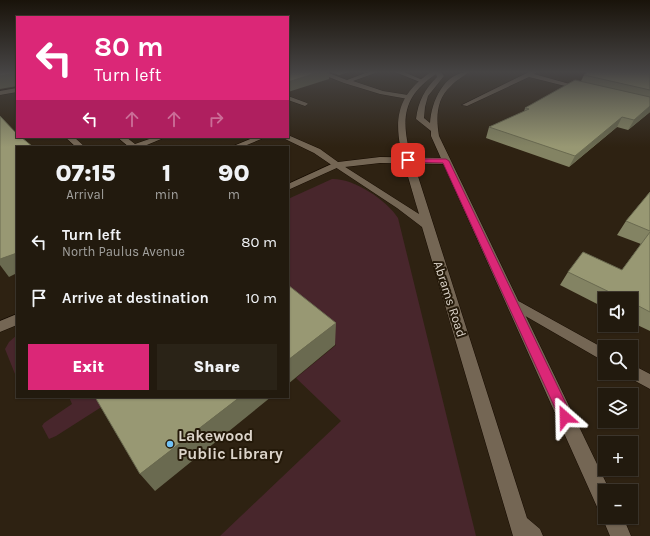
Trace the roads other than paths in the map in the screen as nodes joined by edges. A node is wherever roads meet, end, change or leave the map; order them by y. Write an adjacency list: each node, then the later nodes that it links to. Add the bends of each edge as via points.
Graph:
1 (408, 97): 18 (main road, Abrams Road, via 401,125)
2 (425, 97): 8 (main road, via 422,101 420,119)
3 (438, 97): 8 (main road, via 433,114)
4 (482, 97): 7 (main road)
5 (289, 99): 6 (main road)
6 (305, 104)
7 (465, 105)
8 (434, 130): 19 (main road)
9 (289, 137): 20 (main road, via 317,150)
10 (70, 138): 14 (main road)
11 (122, 138): 15 (main road)
12 (159, 138): 16 (main road)
13 (259, 138): 17 (main road)
14 (80, 146)
15 (134, 146)
16 (134, 146)
17 (238, 146)
18 (408, 160): 19 (main road); 20 (main road); 22 (main road, Abrams Road)
19 (446, 161): 23 (main road)
20 (336, 165): 21 (main road); 22 (main road)
21 (289, 187)
22 (427, 225): 31 (main road, Abrams Road)
23 (513, 303): 26 (main road); 29 (main road)
24 (16, 319): 25 (main road)
25 (0, 327)
26 (598, 352)
27 (638, 375): 28 (main road)
28 (650, 382)
29 (598, 487)
30 (615, 524): 32 (main road)
31 (525, 532)
32 (621, 536)

